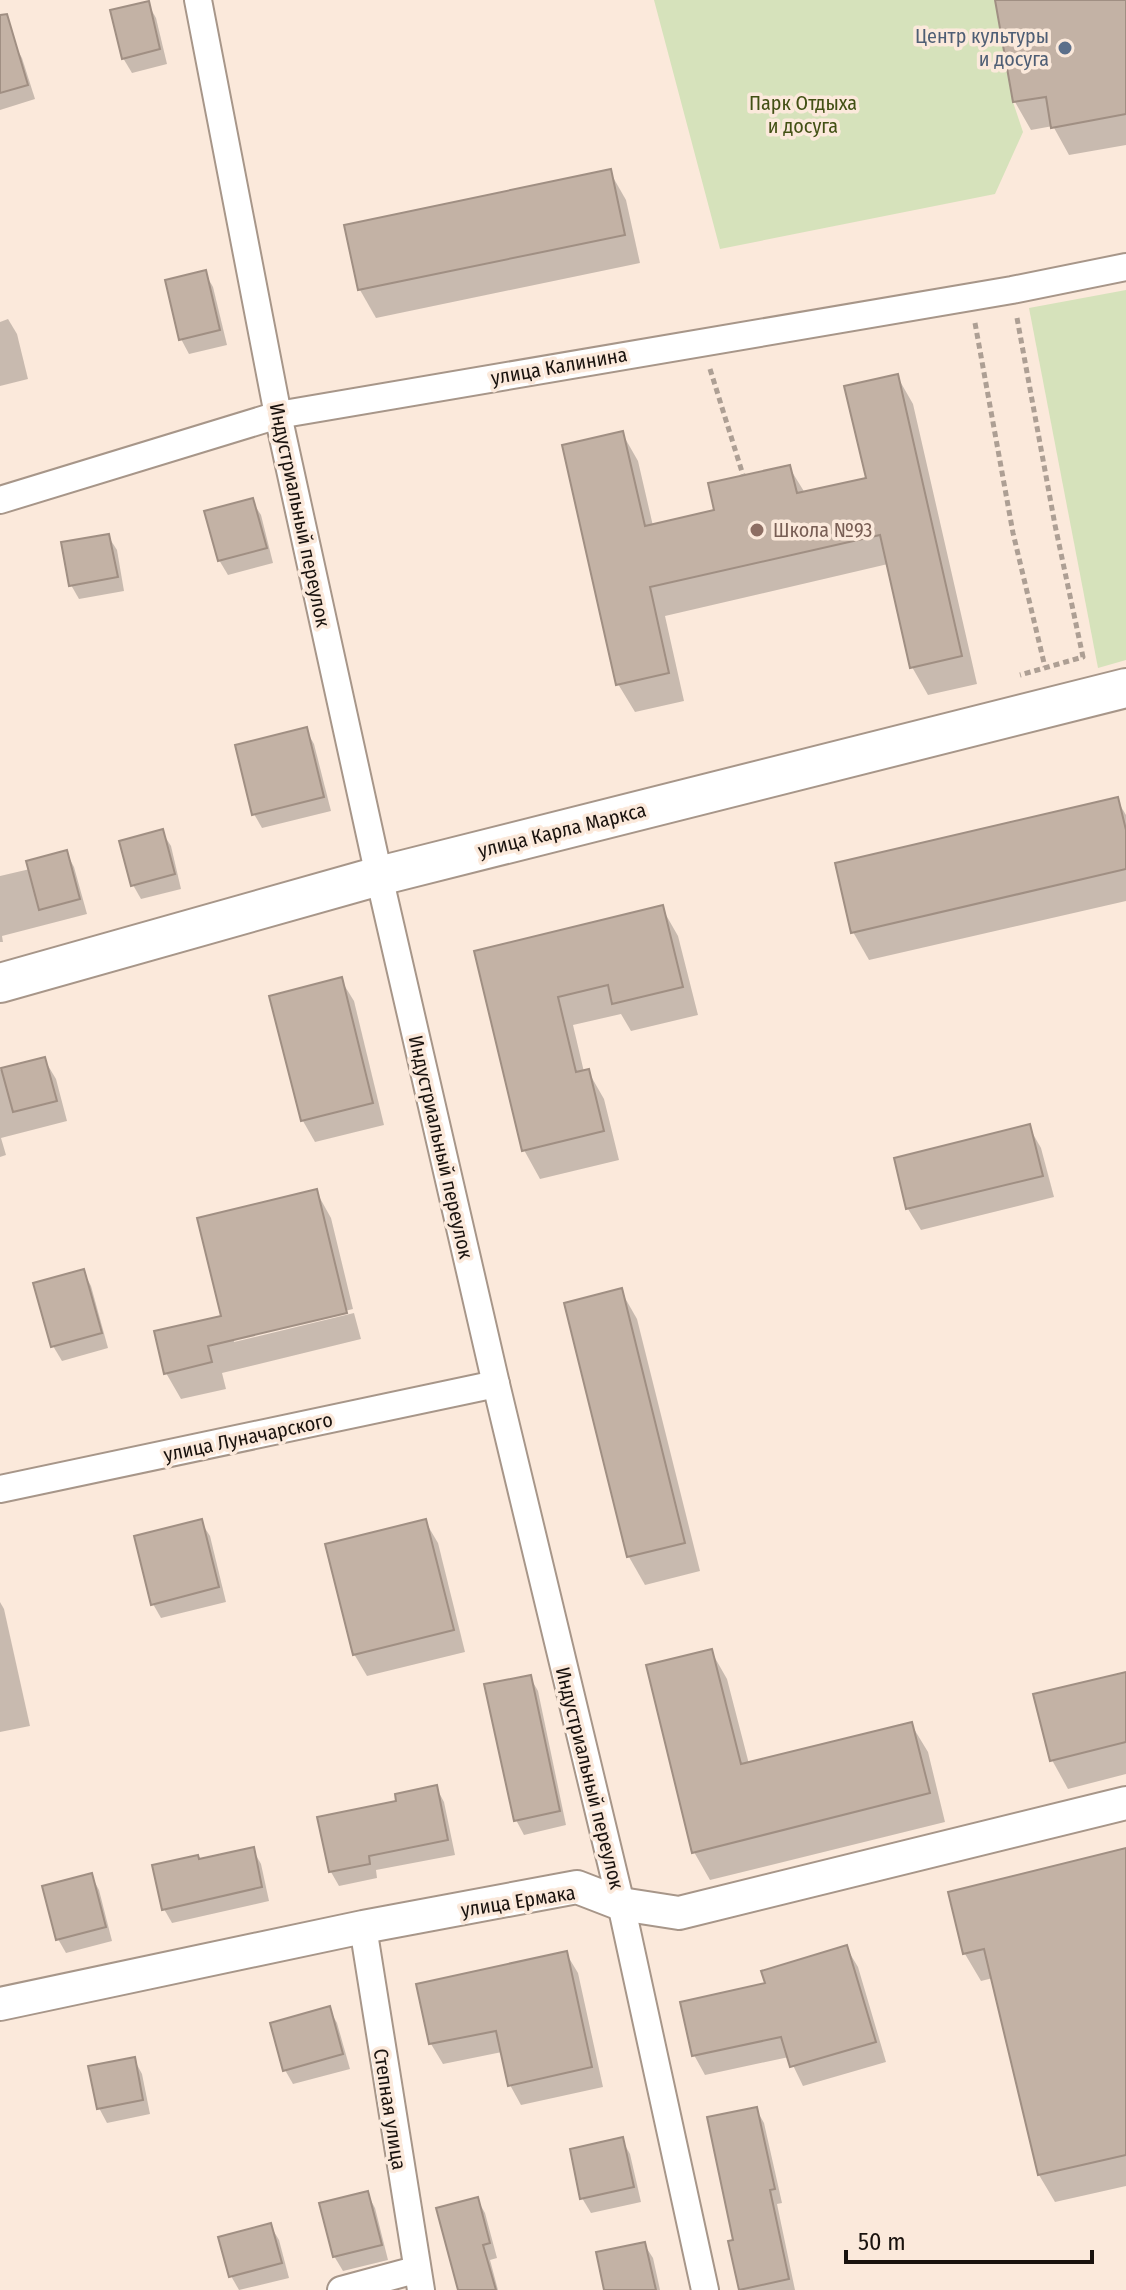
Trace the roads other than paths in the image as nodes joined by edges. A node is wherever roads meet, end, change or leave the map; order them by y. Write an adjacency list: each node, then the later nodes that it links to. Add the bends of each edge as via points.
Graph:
1 (198, 0): 3 (street, Индустриальный переулок)
2 (1126, 267): 3 (street, улица Калинина)
3 (278, 415): 4 (street, улица Калинина); 6 (street, Индустриальный переулок)
4 (0, 500)
5 (1126, 688): 6 (main road, улица Карла Маркса)
6 (379, 876): 7 (main road, улица Карла Маркса); 8 (street, Индустриальный переулок)
7 (0, 983)
8 (496, 1384): 9 (street, улица Луначарского); 11 (street, Индустриальный переулок)
9 (0, 1489)
10 (1126, 1803): 11 (street, улица Ермака, via 679,1913)
11 (621, 1904): 12 (street, улица Ермака, via 577,1887); 16 (street, Индустриальный переулок)
12 (363, 1927): 13 (street, улица Ермака); 14 (street, Степная улица)
13 (0, 2004)
14 (418, 2280): 15 (street)
15 (341, 2290)
16 (705, 2290)

